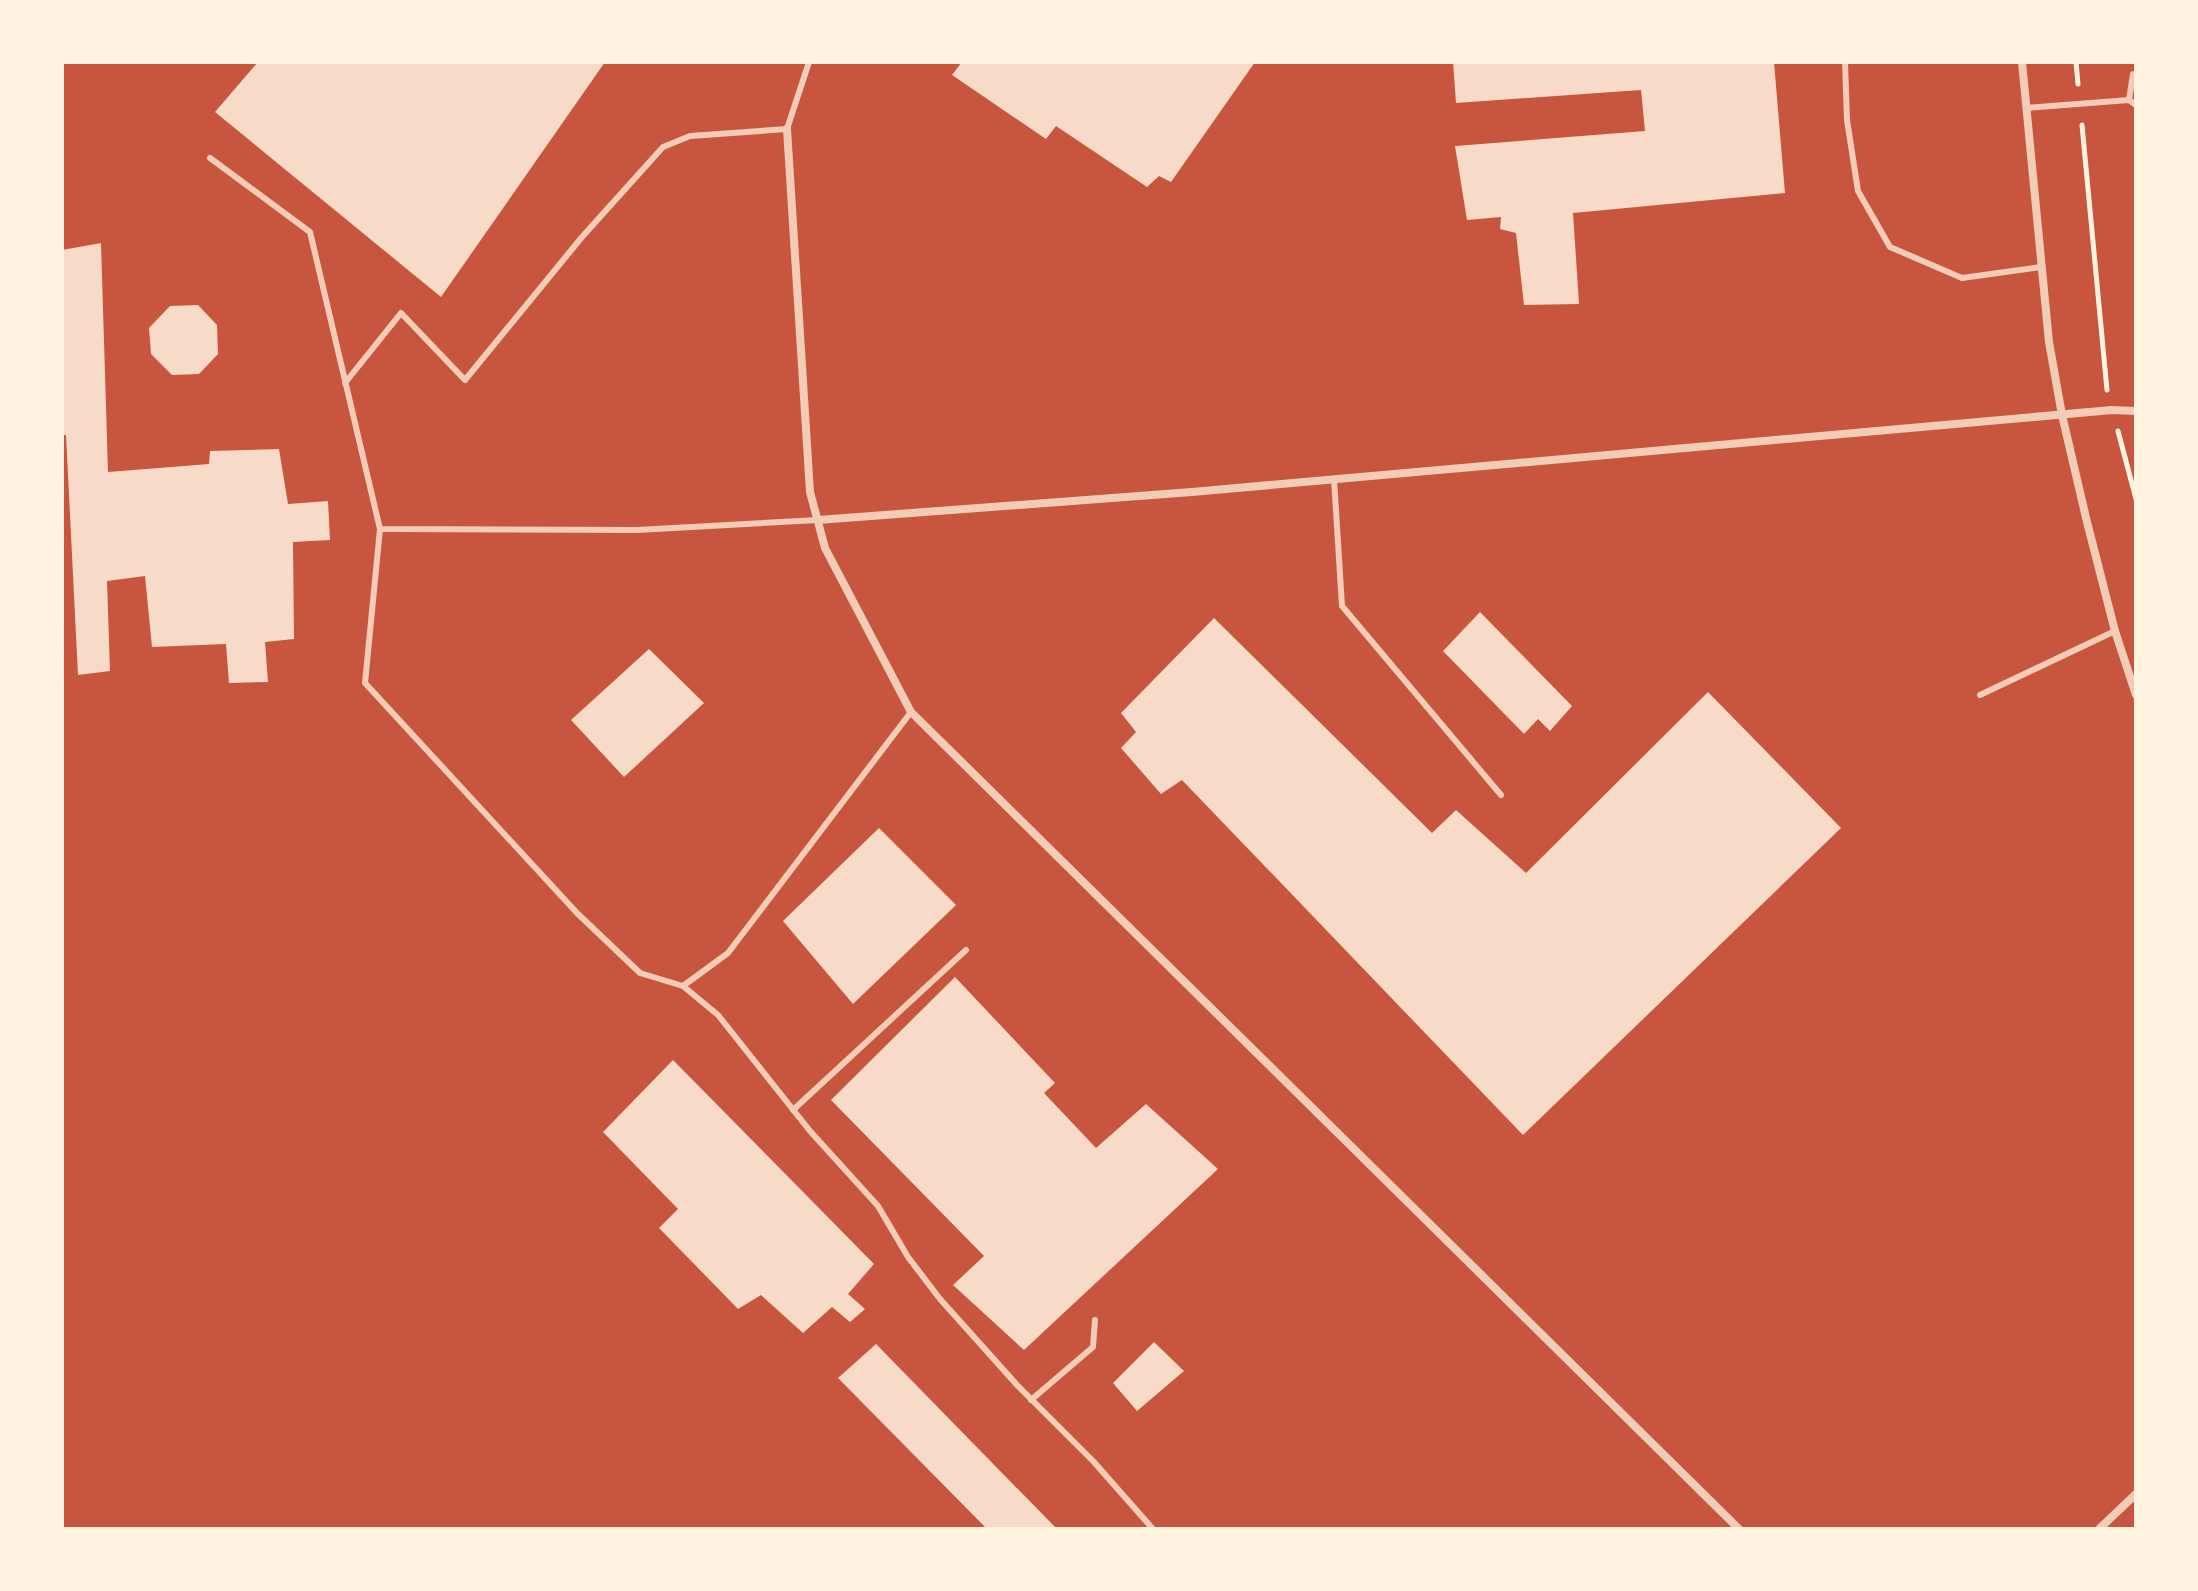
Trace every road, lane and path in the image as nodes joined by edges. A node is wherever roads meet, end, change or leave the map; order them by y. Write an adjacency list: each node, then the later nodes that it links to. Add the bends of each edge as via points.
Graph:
1 (809, 62): 10 (lane)
2 (1845, 62): 12 (lane, via 1858,191 1890,247 1962,278)
3 (2022, 62): 9 (street)
4 (2076, 62): 7 (path)
5 (2133, 74): 6 (lane)
6 (2129, 100): 7 (lane); 8 (lane)
7 (2079, 102): 9 (lane); 14 (path)
8 (2136, 105)
9 (2026, 108): 12 (street)
10 (787, 129): 13 (lane, via 690,136 663,147 465,380 401,313); 19 (street, via 810,492)
11 (210, 158): 13 (lane, via 310,232)
12 (2041, 267): 16 (street)
13 (345, 383): 20 (lane)
14 (2112, 410): 15 (street); 16 (street); 18 (path)
15 (2136, 411)
16 (2062, 415): 17 (street); 21 (street)
17 (1334, 479): 19 (street); 25 (lane, via 1342,606)
18 (2136, 499)
19 (818, 520): 20 (lane, via 637,530); 24 (street, via 825,548)
20 (380, 529): 27 (lane, via 365,683 629,963 640,973)
21 (2115, 631): 22 (lane); 23 (street)
22 (1980, 695)
23 (2136, 695)
24 (911, 712): 27 (lane, via 728,953); 33 (street)
25 (1501, 795)
26 (966, 950): 28 (lane)
27 (683, 986): 28 (lane, via 718,1015)
28 (793, 1110): 30 (lane, via 878,1206 940,1299)
29 (1095, 1320): 30 (lane, via 1093,1347)
30 (1031, 1400): 32 (lane)
31 (2136, 1494): 34 (street)
32 (1153, 1529)
33 (1739, 1529)
34 (2099, 1529)

